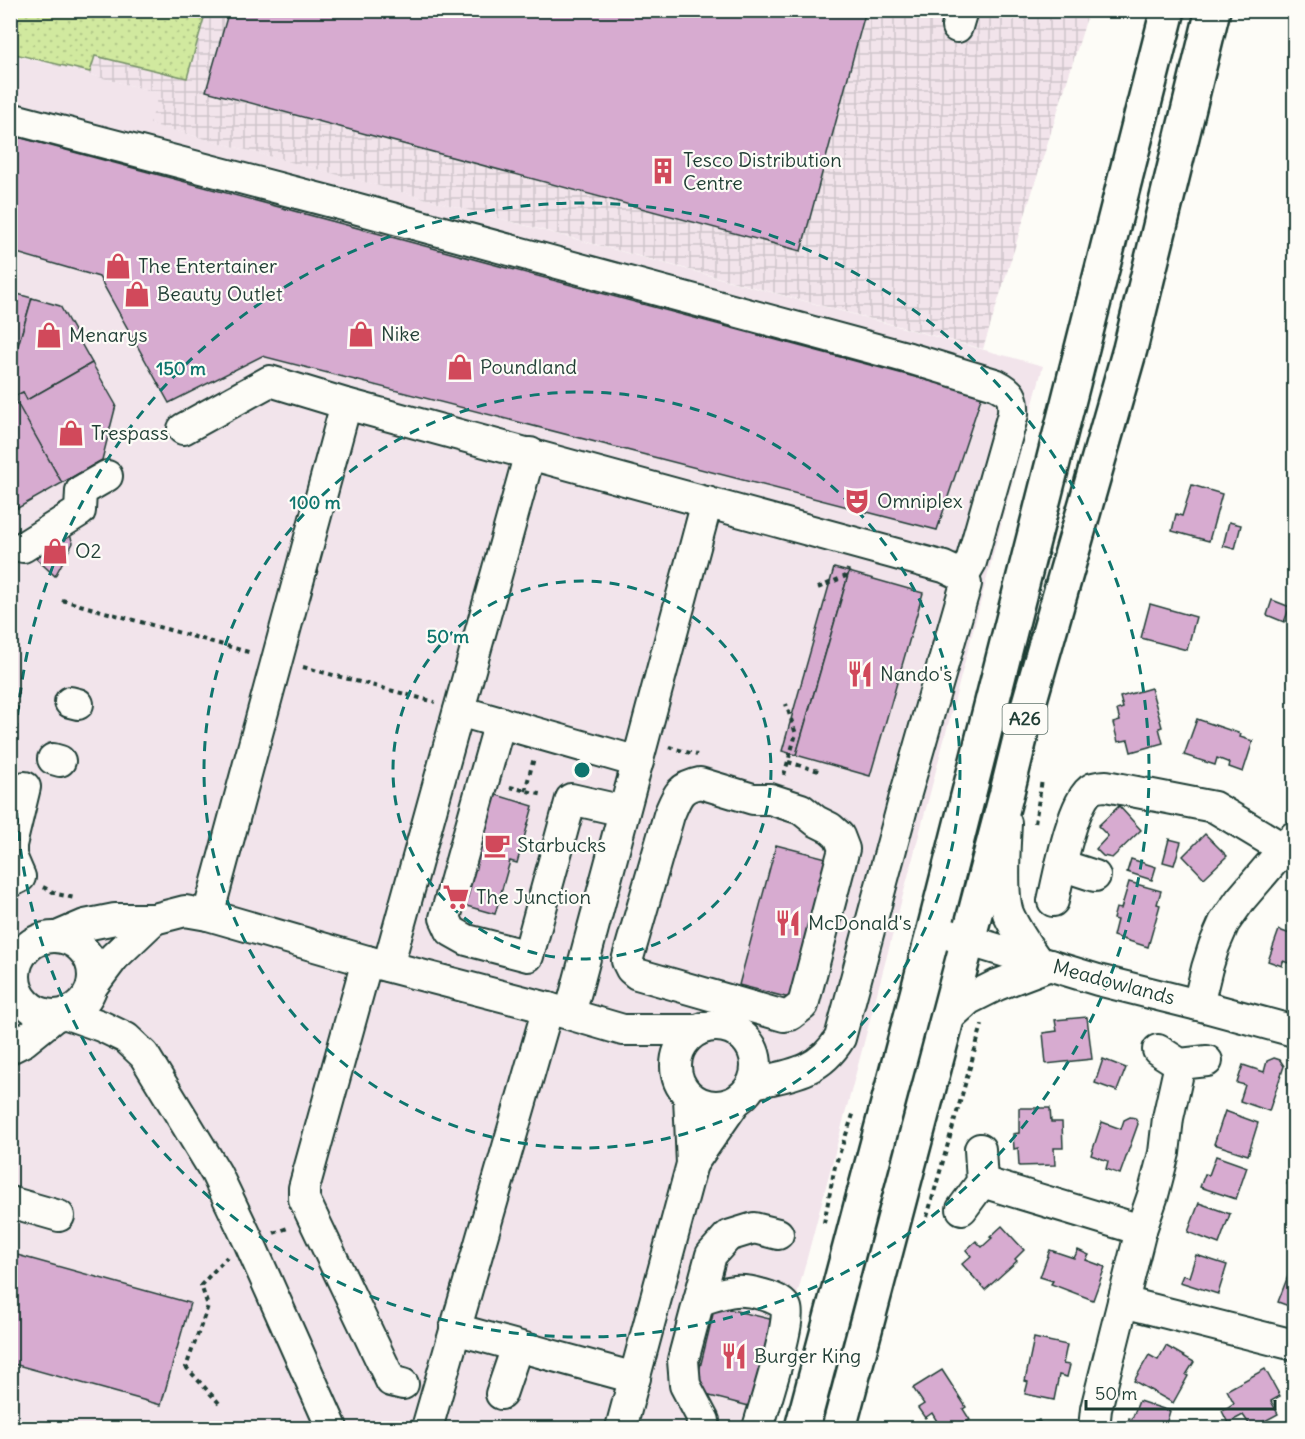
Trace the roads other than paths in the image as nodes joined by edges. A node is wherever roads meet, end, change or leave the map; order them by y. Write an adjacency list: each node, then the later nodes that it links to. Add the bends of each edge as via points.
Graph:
1 (1168, 10): 25 (highway, A26)
2 (1213, 10): 15 (highway, A26, via 1130,349)
3 (10, 118): 10 (street, via 995,384 1007,390 1013,400 1013,414 971,562)
4 (346, 404): 5 (street, via 270,381); 6 (street); 23 (street)
5 (183, 429)
6 (530, 453): 8 (street); 11 (street)
7 (107, 476): 9 (street, via 81,491 80,511)
8 (707, 502): 10 (street, via 944,567); 13 (street)
9 (23, 547)
10 (963, 576): 42 (street, via 966,584 840,1038 819,1062)
11 (459, 711): 12 (street); 29 (street)
12 (500, 723): 13 (street); 16 (street, via 445,918 451,931 467,940 528,956 571,799)
13 (638, 762): 16 (street)
14 (25, 787): 20 (street, via 11,846)
15 (1006, 796): 27 (highway, A26); 28 (street, via 1004,886 1008,912 1023,939)
16 (624, 811): 21 (street)
17 (1289, 843): 18 (street, via 1214,807 1107,786 1092,788 1082,799); 32 (street, via 1224,923 1206,968)
18 (1061, 865): 19 (street); 22 (street)
19 (1095, 876)
20 (15, 880)
21 (632, 890): 21 (street, via 676,796 687,785 700,783 801,808 839,836 844,849 803,1005 784,1016 637,974 627,961); 33 (street)
22 (1053, 901)
23 (208, 915): 24 (street, via 185,911); 29 (street)
24 (154, 919): 26 (street, via 115,919 85,925); 30 (street, via 114,957)
25 (934, 930): 27 (street, Meadowlands); 65 (highway, A26)
26 (57, 937): 30 (street, via 70,940 90,958); 31 (street, via 31,944 22,954)
27 (968, 940): 28 (street, Meadowlands); 35 (highway, A26)
28 (1044, 963): 32 (street, Meadowlands); 35 (street, via 969,999)
29 (377, 964): 33 (street); 58 (street, via 303,1199 391,1381)
30 (93, 985): 34 (street, via 79,1008)
31 (13, 987): 34 (street, via 32,1009)
32 (1198, 1005): 38 (street, Meadowlands)
33 (559, 1011): 36 (street); 54 (street, via 510,1184)
34 (61, 1015): 39 (street); 61 (street, via 126,1038 144,1055 216,1173)
35 (947, 1019): 66 (highway, A26)
36 (623, 1030): 37 (street); 41 (street)
37 (698, 1030): 41 (street, via 680,1046); 42 (street, via 722,1026 744,1037 756,1058 756,1071)
38 (1294, 1031)
39 (10, 1048)
40 (1181, 1058): 50 (street, via 1164,1153)
41 (675, 1068): 43 (street)
42 (744, 1092): 43 (street, via 722,1107); 45 (street)
43 (689, 1097): 45 (street)
44 (980, 1149): 46 (street)
45 (692, 1164): 57 (street)
46 (982, 1182): 48 (street); 50 (street)
47 (10, 1202): 49 (street)
48 (962, 1209)
49 (59, 1216)
50 (1141, 1230): 53 (street)
51 (778, 1234): 52 (street, via 754,1228 728,1236 711,1255)
52 (699, 1300): 63 (street, via 683,1360 685,1385 704,1421); 64 (street, via 734,1291 751,1292 780,1301 786,1308 788,1317 781,1349)
53 (1124, 1302): 55 (street); 67 (street)
54 (455, 1329): 56 (street); 60 (street)
55 (1294, 1345)
56 (517, 1347): 57 (street); 59 (street)
57 (635, 1378): 62 (street)
58 (403, 1384)
59 (501, 1394)
60 (433, 1427)
61 (332, 1428)
62 (621, 1428)
63 (701, 1428)
64 (758, 1428)
65 (802, 1428)
66 (839, 1428)
67 (1094, 1428)

